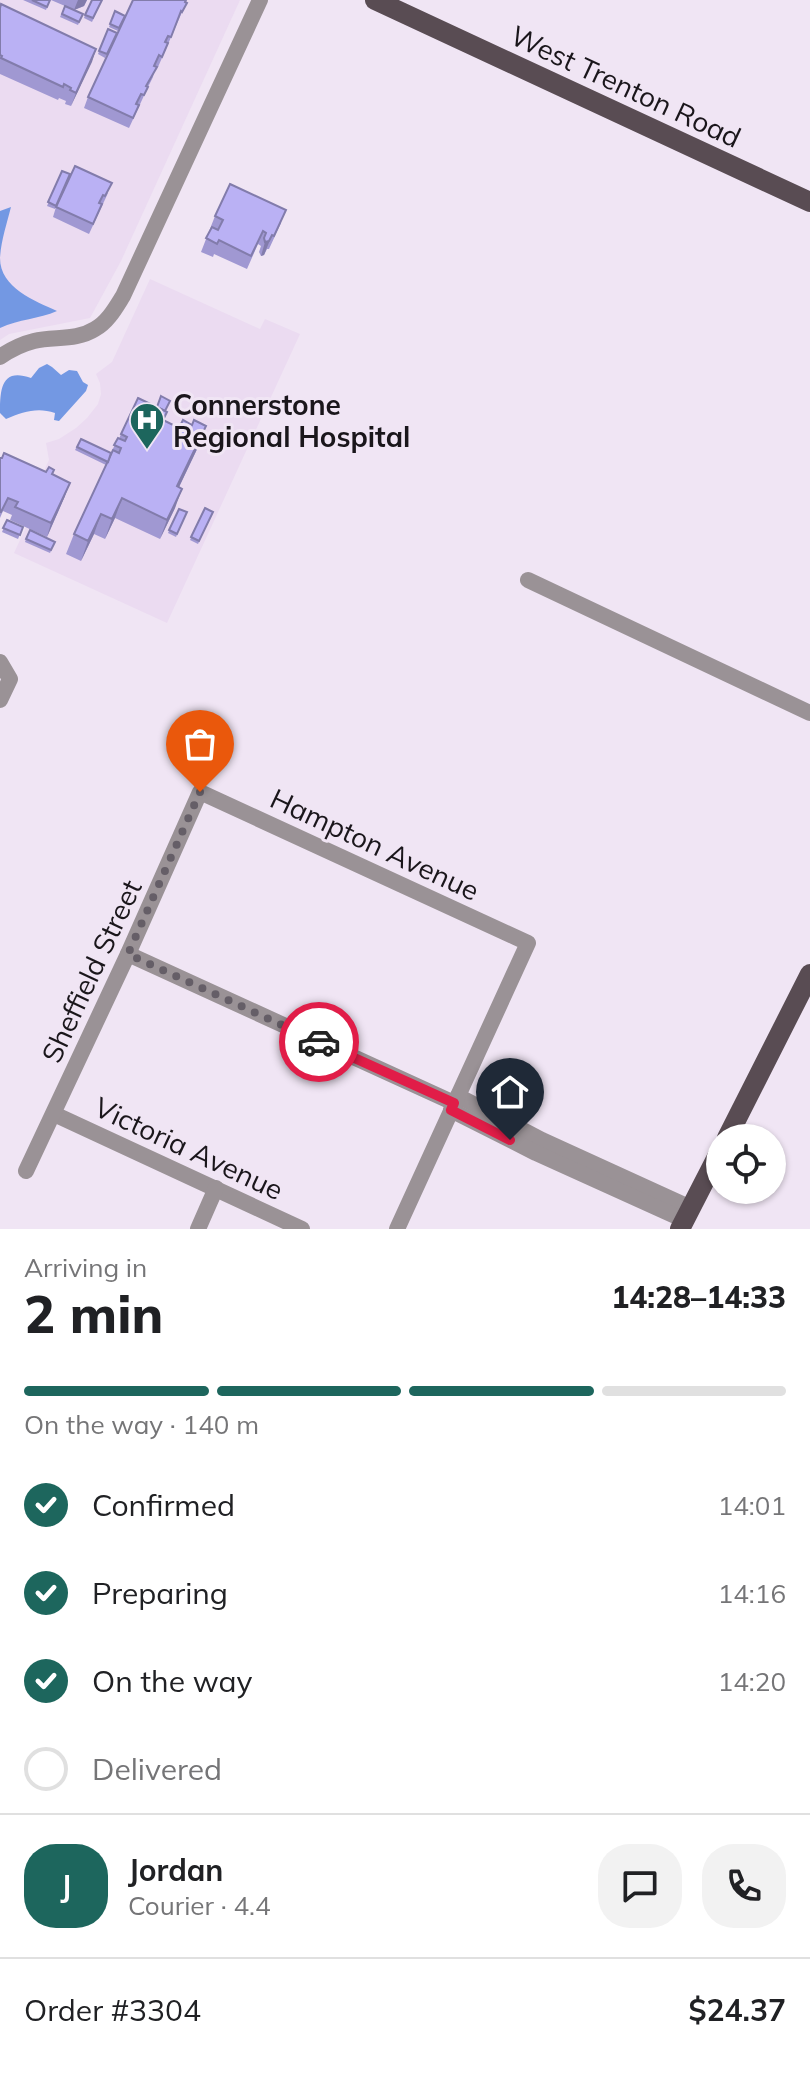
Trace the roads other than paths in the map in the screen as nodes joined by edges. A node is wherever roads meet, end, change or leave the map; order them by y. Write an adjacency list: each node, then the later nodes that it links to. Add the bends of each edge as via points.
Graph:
1 (260, 0): 4 (street, via 111,314 95,329 69,338 36,340)
2 (375, 0): 3 (main road, West Trenton Road)
3 (810, 202)
4 (0, 357)
5 (528, 580): 8 (street)
6 (0, 662): 7 (street, via 10,679)
7 (0, 700)
8 (810, 713)
9 (200, 792): 10 (street, Sheffield Street); 12 (street, Hampton Avenue, via 528,943)
10 (128, 954): 12 (street); 13 (street, Sheffield Street)
11 (810, 974): 14 (main road)
12 (454, 1103): 18 (street); 21 (street)
13 (54, 1114): 15 (street, Sheffield Street); 17 (street, Victoria Avenue)
14 (734, 1124)
15 (26, 1171)
16 (706, 1178): 18 (main road)
17 (216, 1188): 19 (street); 20 (street, Victoria Avenue)
18 (685, 1219)
19 (198, 1229)
20 (302, 1229)
21 (397, 1229)

